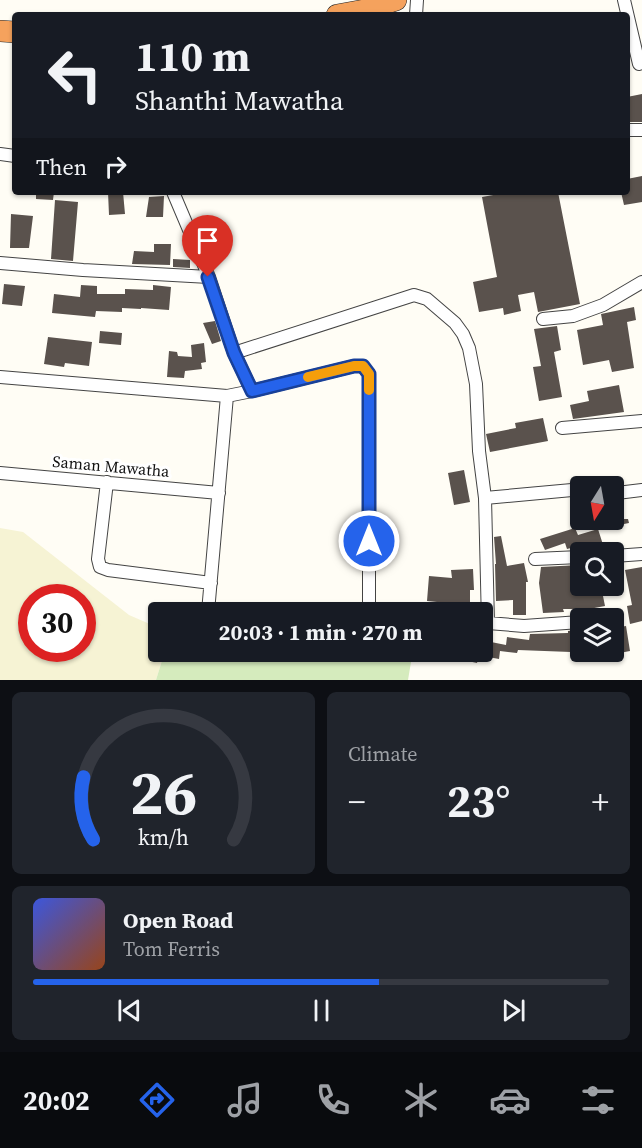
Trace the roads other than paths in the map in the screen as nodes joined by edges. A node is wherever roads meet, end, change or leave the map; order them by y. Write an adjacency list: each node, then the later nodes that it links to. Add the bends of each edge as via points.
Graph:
1 (396, 0): 2 (highway)
2 (350, 12)
3 (630, 26): 4 (street)
4 (639, 64)
5 (174, 195): 7 (street)
6 (0, 263): 7 (street)
7 (208, 277): 10 (street)
8 (642, 282): 9 (street, via 603,305 573,316)
9 (543, 319)
10 (234, 353): 12 (street); 22 (street, via 414,296 427,299 455,324 469,348 476,384)
11 (0, 377): 13 (street)
12 (252, 391): 13 (street); 29 (street, via 354,366 363,366 369,374)
13 (226, 396): 21 (street)
14 (642, 421): 15 (street)
15 (562, 428)
16 (0, 473): 17 (street, Saman Mawatha)
17 (107, 482): 21 (street, Saman Mawatha); 27 (street, via 100,567)
18 (570, 490): 22 (street)
19 (642, 490): 20 (street)
20 (624, 492)
21 (219, 493): 27 (street)
22 (485, 498): 30 (street, via 488,622 524,626)
23 (642, 554): 24 (street)
24 (624, 555)
25 (570, 557): 26 (street)
26 (535, 559)
27 (211, 583): 28 (street)
28 (209, 602)
29 (369, 602)
30 (570, 623)

